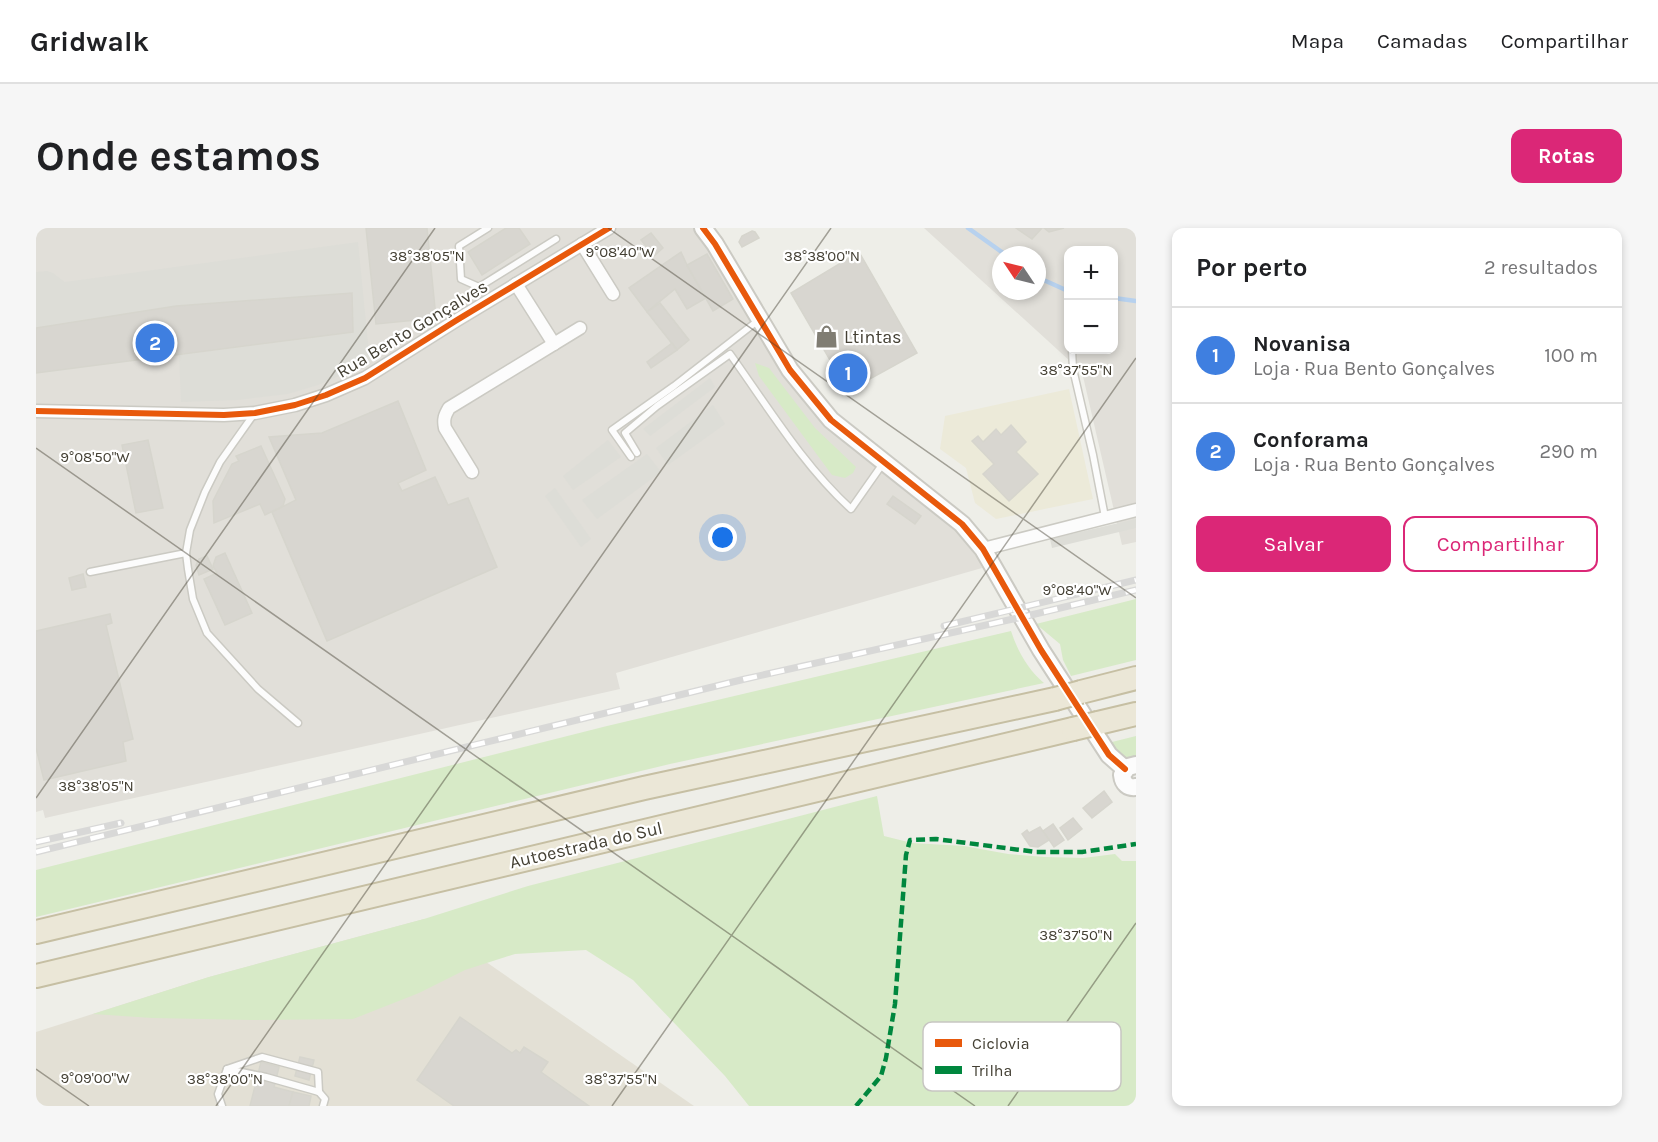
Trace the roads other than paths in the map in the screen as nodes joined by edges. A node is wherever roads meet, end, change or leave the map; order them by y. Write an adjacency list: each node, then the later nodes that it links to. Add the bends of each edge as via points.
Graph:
1 (488, 228): 5 (lane, via 459,246 461,279 479,286)
2 (609, 228): 6 (street, Rua Bento Gonçalves)
3 (703, 228): 4 (street)
4 (712, 236): 9 (street)
5 (556, 239)
6 (582, 244): 7 (street, Rua Bento Gonçalves); 8 (street)
7 (516, 284): 11 (street); 14 (street, Rua Bento Gonçalves, via 365,378 295,405)
8 (613, 294)
9 (760, 319): 15 (street, via 790,370 831,420); 15 (lane, via 612,430 634,455 625,433 730,354 796,446 851,509)
10 (580, 328): 11 (street)
11 (554, 344): 16 (street, via 455,404 444,415 445,428)
12 (1072, 354): 18 (lane)
13 (36, 411): 14 (street, Rua Bento Gonçalves)
14 (255, 413): 20 (lane, via 220,462 205,492 190,530)
15 (884, 462): 19 (street, via 962,524)
16 (472, 472)
17 (1136, 510): 18 (street)
18 (1105, 518): 19 (street)
19 (983, 549): 25 (street, via 1109,755)
20 (186, 553): 21 (lane); 24 (lane, via 193,599 207,633 258,689)
21 (90, 572)
22 (1136, 678): 27 (highway, bridge, via 644,788)
23 (1136, 714): 28 (highway, Autoestrada do Sul, bridge)
24 (298, 723)
25 (1130, 767): 26 (street, via 1122,775 1124,783)
26 (1136, 788)
27 (36, 932)
28 (36, 975)
29 (227, 1069): 30 (lane); 30 (lane, via 262,1056 318,1072); 31 (lane, via 218,1094)
30 (319, 1092): 32 (lane, via 325,1099)
31 (222, 1106)
32 (323, 1106)

